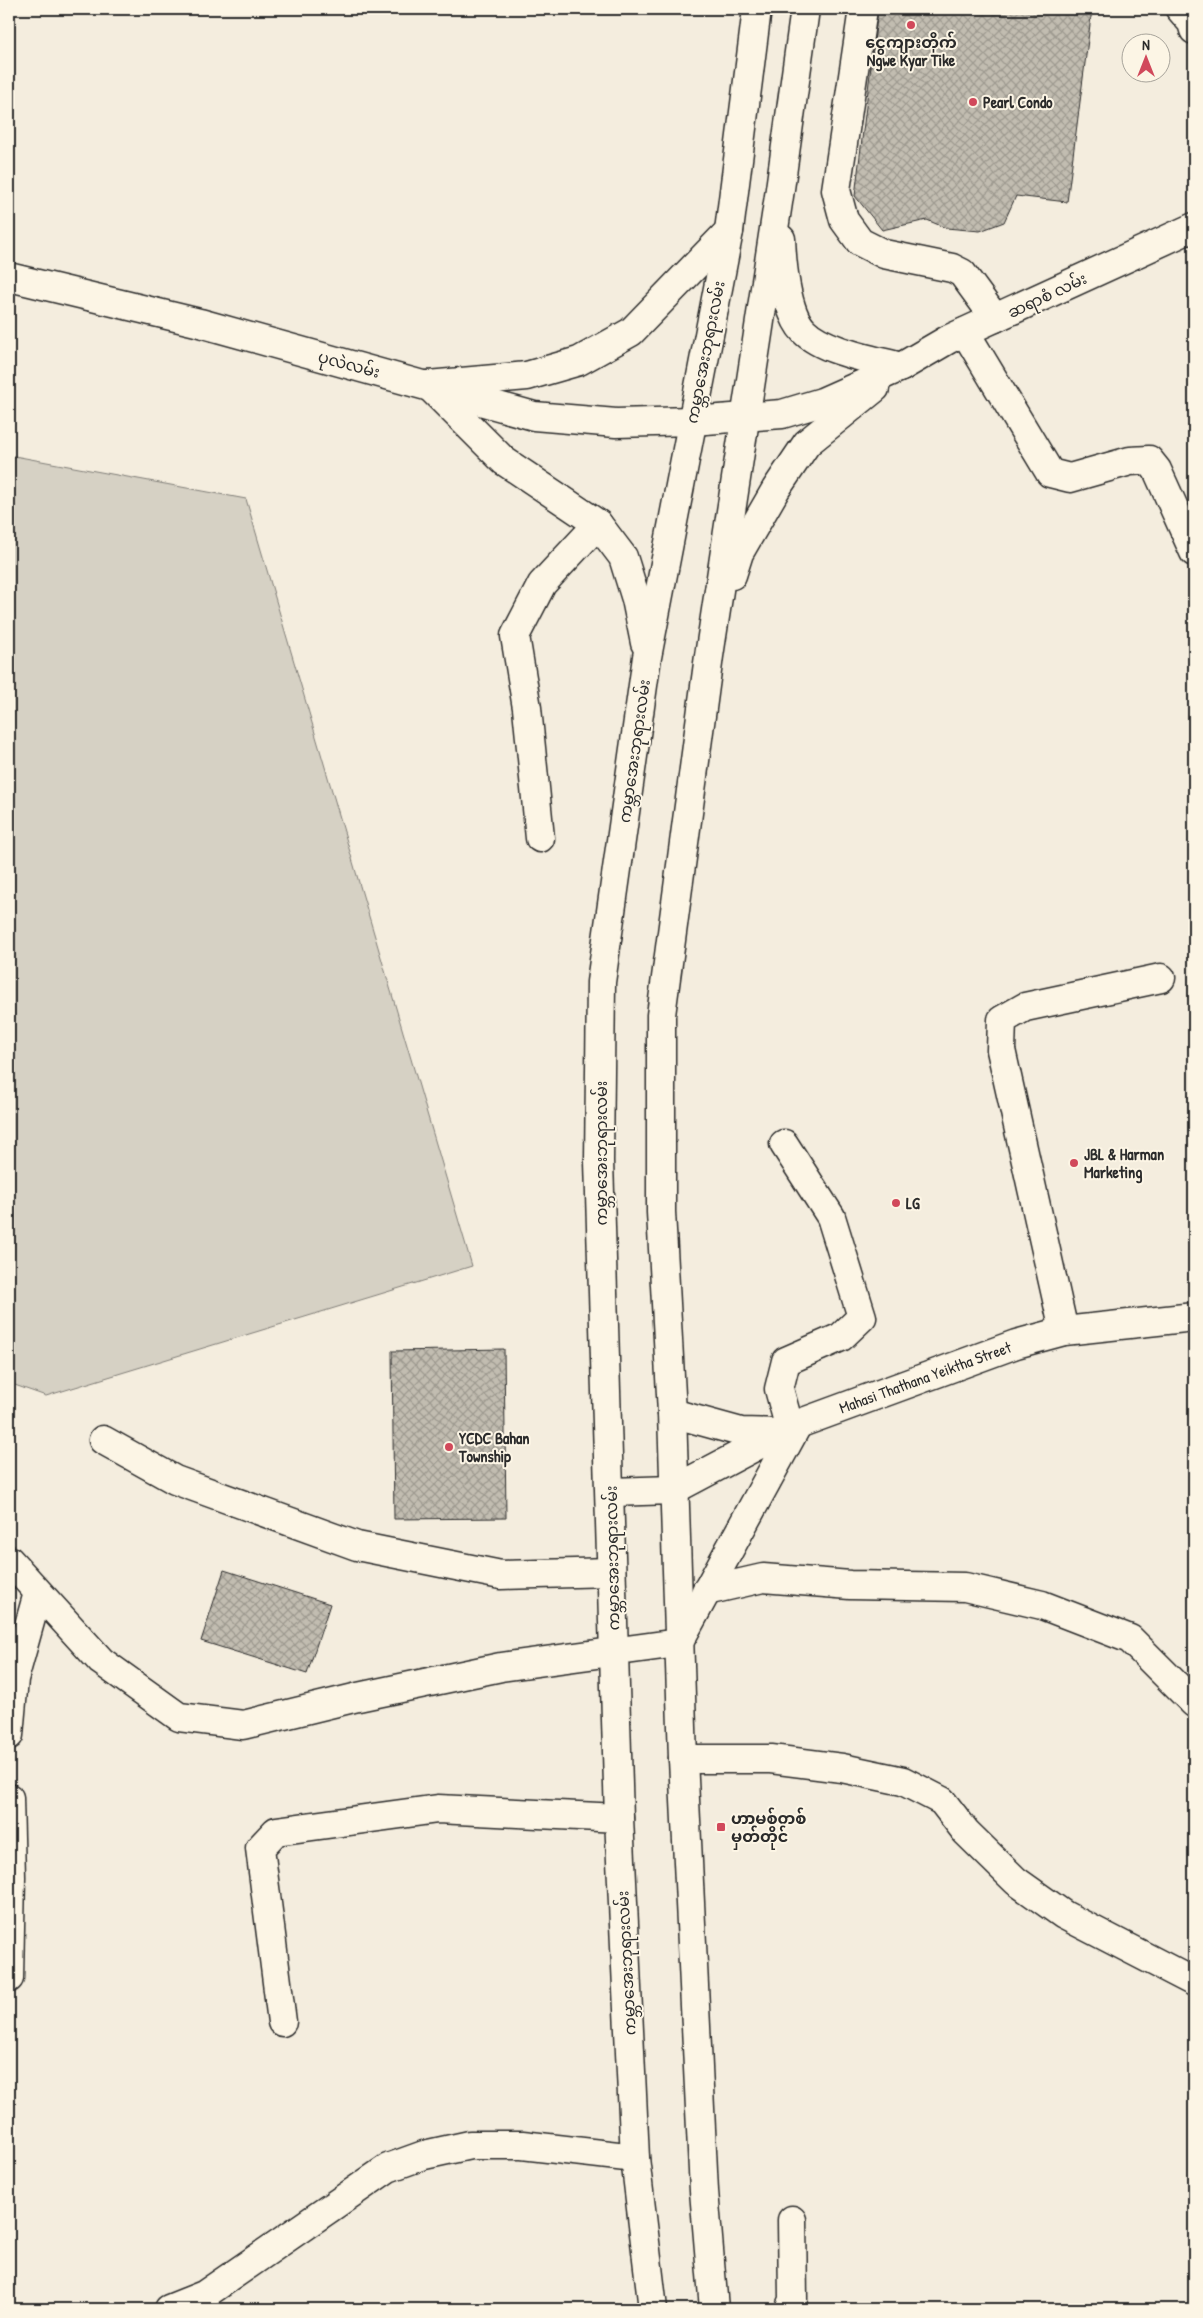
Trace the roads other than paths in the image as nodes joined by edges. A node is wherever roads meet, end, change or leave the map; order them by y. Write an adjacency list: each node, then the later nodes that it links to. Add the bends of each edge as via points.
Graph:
1 (758, 9): 8 (main road, ကမ္ဘာအေးဘုရားလမ်း)
2 (805, 9): 6 (main road)
3 (862, 9): 10 (main road, via 836,190 844,220 860,242 884,254 962,273)
4 (1180, 9): 5 (main road)
5 (1194, 30)
6 (779, 196): 12 (main road, via 782,256 791,307 804,331 832,348); 14 (main road)
7 (1194, 227): 10 (main road, ဆရာစံ လမ်း)
8 (729, 231): 13 (main road, via 631,332 579,361 527,376); 15 (main road, ကမ္ဘာအေးဘုရားလမ်း)
9 (9, 277): 13 (main road, ပုလဲလမ်း, via 200,323)
10 (995, 318): 11 (main road, ဆရာစံ လမ်း)
11 (965, 332): 12 (main road, ဆရာစံ လမ်း); 17 (main road, via 1050,473 1070,478 1130,461 1149,460 1157,470)
12 (901, 367): 14 (main road, ပုလဲလမ်း, via 822,402 782,414); 18 (main road, via 808,444 776,489 739,553)
13 (428, 385): 15 (main road, ပုလဲလမ်း, via 534,416 616,422); 16 (main road, via 504,461)
14 (744, 418): 15 (main road, ပုလဲလမ်း); 18 (main road)
15 (692, 421): 19 (main road, ကမ္ဘာအေးဘုရားလမ်း)
16 (598, 524): 19 (main road, via 623,557 636,599); 20 (main road, via 542,584 515,636 527,708)
17 (1194, 552)
18 (709, 656): 25 (main road, via 661,1016 661,1212)
19 (647, 657): 29 (main road, ကမ္ဘာအေးဘုရားလမ်း, via 602,982 599,1161)
20 (540, 838)
21 (1161, 978): 24 (main road, via 1024,1007 1002,1020 1001,1050)
22 (784, 1144): 26 (main road, via 831,1217 862,1317 840,1337 786,1361 779,1389)
23 (1194, 1317): 24 (main road, Mahasi Thathana Yeiktha Street)
24 (1064, 1331): 26 (main road, Mahasi Thathana Yeiktha Street, via 1016,1344)
25 (672, 1413): 26 (main road, via 741,1432); 28 (main road)
26 (790, 1429): 28 (main road, Mahasi Thathana Yeiktha Street); 32 (main road)
27 (102, 1440): 31 (main road, via 175,1480 357,1546 500,1575)
28 (673, 1490): 29 (main road); 34 (main road)
29 (611, 1492): 31 (main road, ကမ္ဘာအေးဘုရားလမ်း)
30 (9, 1560): 33 (main road)
31 (611, 1572): 35 (main road, ကမ္ဘာအေးဘုရားလမ်း)
32 (706, 1591): 34 (main road); 36 (main road, via 764,1578 850,1585 965,1587 1042,1605 1130,1639)
33 (38, 1593): 35 (main road, via 101,1661 179,1717 243,1725 500,1667); 37 (main road, via 14,1679)
34 (678, 1643): 35 (main road); 38 (main road)
35 (614, 1651): 40 (main road, ကမ္ဘာအေးဘုရားလမ်း)
36 (1194, 1703)
37 (9, 1735)
38 (683, 1759): 42 (main road, via 771,1759 842,1768 904,1781 942,1801 966,1832 1016,1881 1064,1915); 48 (main road, via 704,2191)
39 (9, 1798): 41 (main road)
40 (619, 1818): 43 (main road, via 438,1809 276,1831 260,1848); 44 (main road, ကမ္ဘာအေးဘုရားလမ်း)
41 (9, 1978)
42 (1194, 1982)
43 (282, 2022)
44 (635, 2158): 46 (main road, via 522,2145 470,2145 424,2155 388,2168 204,2295); 47 (main road, ကမ္ဘာအေးဘုရားလမ်း)
45 (792, 2220): 49 (main road, via 793,2300)
46 (169, 2309)
47 (653, 2309)
48 (714, 2309)
49 (789, 2309)

